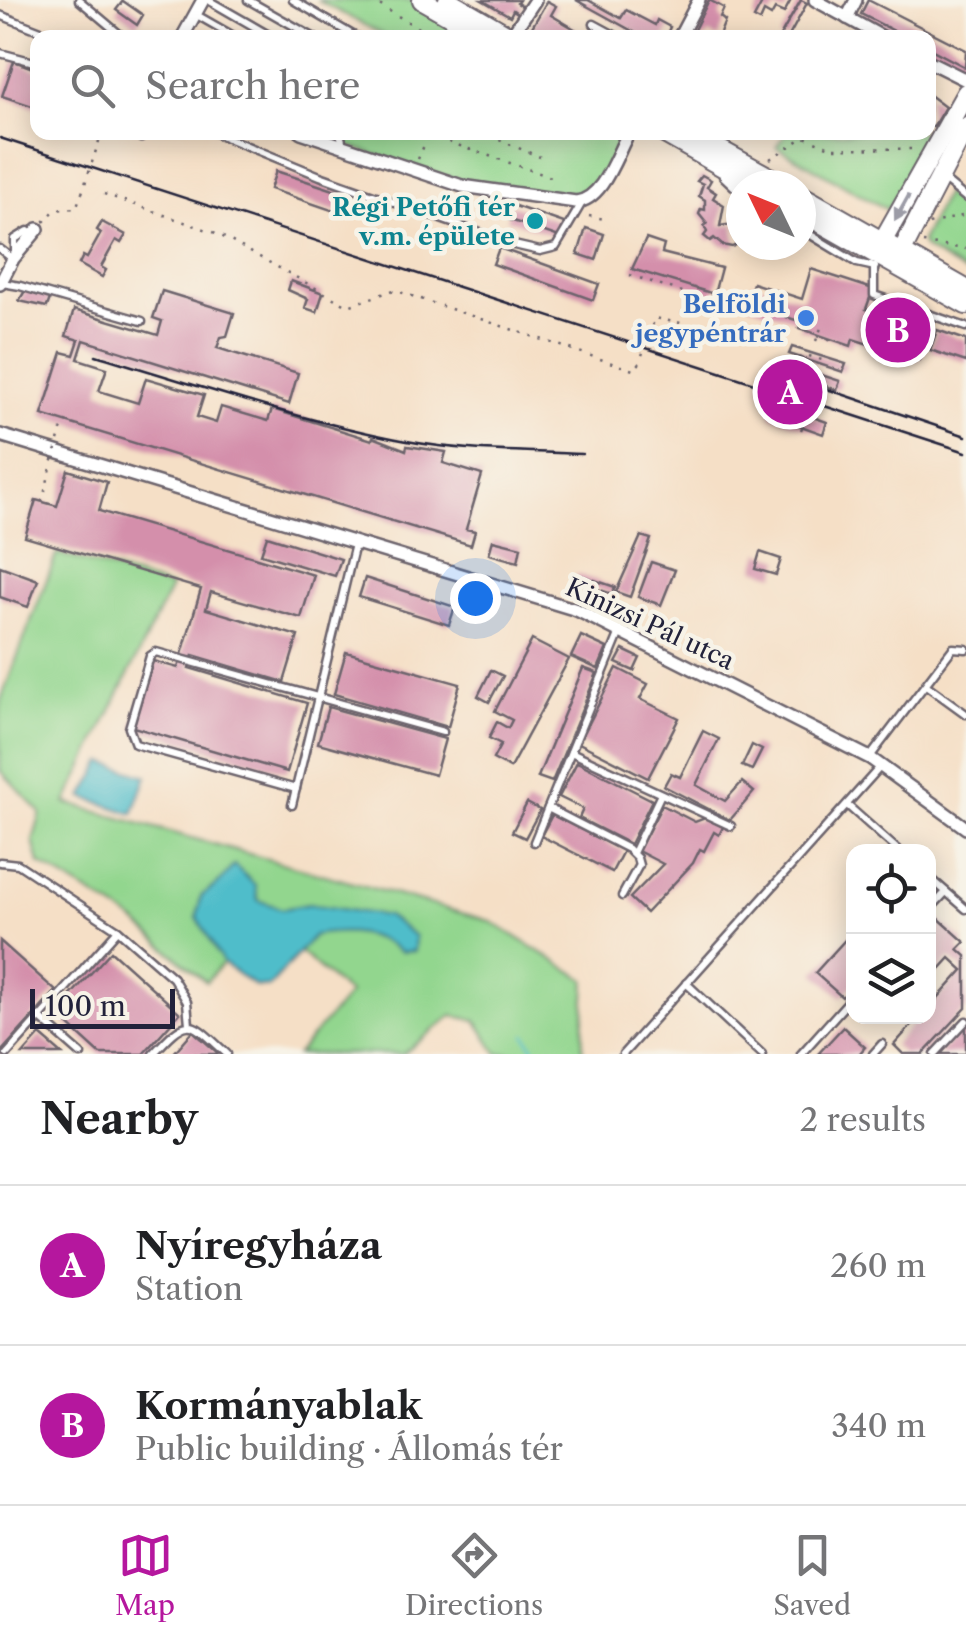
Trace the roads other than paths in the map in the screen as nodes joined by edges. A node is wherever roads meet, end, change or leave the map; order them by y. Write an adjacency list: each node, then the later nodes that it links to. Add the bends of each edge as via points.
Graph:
1 (78, 0): 16 (lane)
2 (205, 0): 11 (street); 19 (lane)
3 (248, 0): 20 (lane)
4 (293, 0): 21 (lane)
5 (422, 0): 22 (main road)
6 (448, 0): 23 (main road)
7 (699, 0): 26 (street)
8 (816, 0): 13 (street)
9 (856, 0): 13 (street)
10 (530, 2): 24 (street)
11 (195, 14): 17 (street); 18 (lane)
12 (0, 15): 15 (lane)
13 (847, 18): 27 (street)
14 (594, 24): 25 (lane)
15 (38, 30)
16 (114, 30)
17 (186, 30)
18 (223, 30)
19 (259, 30)
20 (301, 30)
21 (344, 30)
22 (474, 30)
23 (500, 30)
24 (516, 30)
25 (605, 30)
26 (683, 30)
27 (869, 30)
28 (0, 53): 29 (lane)
29 (30, 61)
30 (936, 64): 31 (street)
31 (966, 80)
32 (966, 93): 40 (main road)
33 (966, 126): 46 (main road)
34 (233, 140): 48 (lane, via 540,251 556,247)
35 (320, 140): 41 (street)
36 (341, 140): 41 (lane)
37 (625, 140): 48 (street, via 603,183)
38 (675, 140): 42 (main road)
39 (702, 140): 44 (main road)
40 (938, 143): 46 (lane); 54 (main road, one-way to 54)
41 (343, 147): 48 (street, via 462,186)
42 (714, 162): 43 (main road); 45 (lane)
43 (728, 170)
44 (757, 170)
45 (726, 176)
46 (940, 177): 47 (lane); 54 (main road)
47 (966, 198)
48 (582, 202)
49 (816, 205): 54 (main road)
50 (816, 220): 54 (main road)
51 (35, 233): 55 (street)
52 (816, 238): 54 (lane, via 858,263)
53 (0, 248): 55 (lane)
54 (885, 255): 57 (main road); 58 (main road); 60 (lane, via 874,295)
55 (14, 258): 56 (street)
56 (0, 283): 59 (lane)
57 (966, 289)
58 (966, 306)
59 (142, 321)
60 (966, 327)
61 (0, 435): 62 (street, Kinizsi Pál utca)
62 (356, 544): 63 (street, Kinizsi Pál utca, via 552,602); 66 (lane)
63 (621, 631): 69 (lane); 70 (street, Kinizsi Pál utca)
64 (966, 649): 65 (lane, via 953,648)
65 (926, 685): 67 (lane); 70 (lane)
66 (319, 697): 68 (lane); 72 (lane); 72 (lane, via 156,652 129,728 135,744)
67 (966, 714)
68 (443, 732)
69 (571, 752): 73 (lane); 76 (lane)
70 (870, 758): 71 (street, Kinizsi Pál utca)
71 (882, 766): 74 (lane); 78 (street, Kinizsi Pál utca)
72 (296, 789): 75 (lane)
73 (661, 794): 77 (lane); 81 (lane)
74 (847, 805): 80 (lane); 89 (lane)
75 (292, 806)
76 (548, 808): 79 (lane); 81 (lane)
77 (731, 826)
78 (966, 828)
79 (534, 842)
80 (891, 844)
81 (632, 853): 85 (lane, via 639,866)
82 (0, 862): 88 (lane, via 18,864)
83 (936, 883): 84 (lane)
84 (946, 892): 86 (lane); 87 (lane)
85 (622, 896)
86 (936, 903)
87 (966, 909)
88 (118, 930): 91 (lane); 93 (lane, via 180,988)
89 (686, 983): 99 (lane); 100 (lane)
90 (846, 1004): 101 (lane)
91 (40, 1018): 95 (lane); 96 (lane)
92 (966, 1020): 103 (lane)
93 (190, 1024): 97 (lane, via 178,1027); 98 (lane)
94 (882, 1044): 102 (lane)
95 (7, 1054)
96 (82, 1054)
97 (153, 1054)
98 (227, 1054)
99 (623, 1054)
100 (762, 1054)
101 (801, 1054)
102 (874, 1054)
103 (936, 1054)

